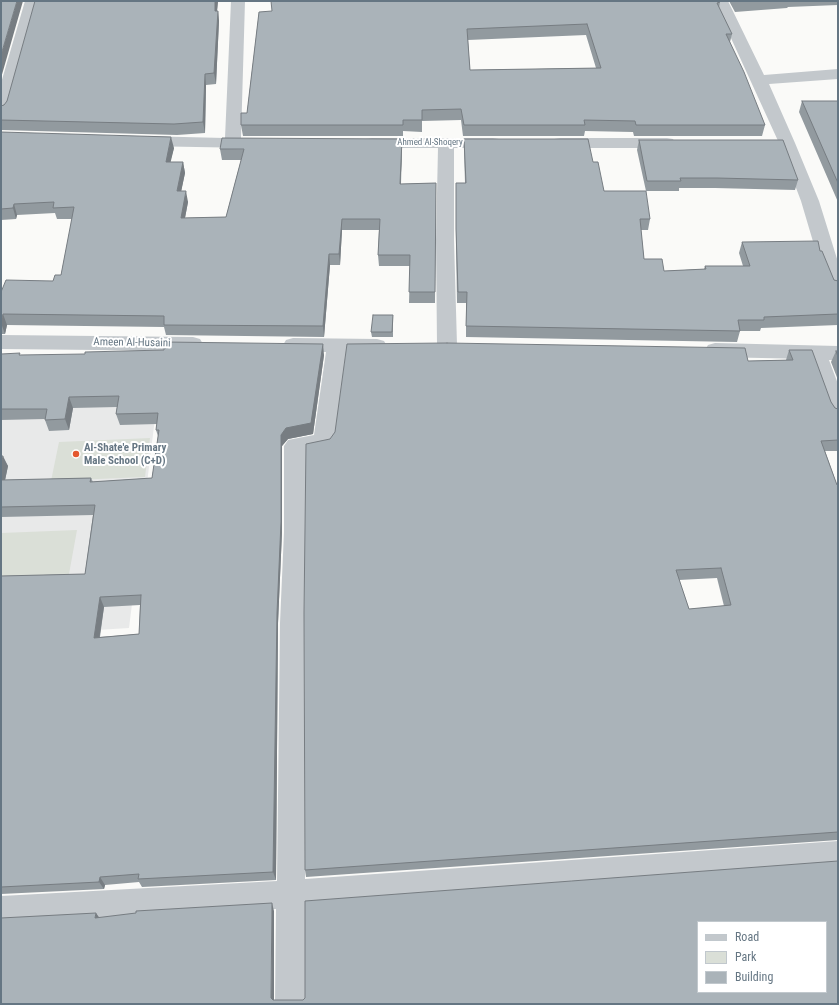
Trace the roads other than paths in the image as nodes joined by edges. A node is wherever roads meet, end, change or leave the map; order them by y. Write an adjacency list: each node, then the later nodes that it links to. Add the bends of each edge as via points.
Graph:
1 (32, 1): 6 (street)
2 (238, 1): 8 (street)
3 (721, 1): 5 (street)
4 (838, 74): 5 (street)
5 (759, 80): 15 (street, via 779,143 810,201)
6 (1, 111)
7 (125, 140): 8 (street)
8 (233, 143): 9 (street)
9 (265, 143)
10 (359, 143): 11 (street, Ahmed Al-Shoqery)
11 (446, 143): 12 (street, Ahmed Al-Shoqery); 20 (street)
12 (509, 143)
13 (541, 143): 14 (street)
14 (684, 143)
15 (832, 255): 16 (street)
16 (838, 286)
17 (1, 342): 18 (street, Ameen Al-Husaini)
18 (209, 344)
19 (273, 345): 21 (street)
20 (447, 345)
21 (337, 346): 22 (street); 28 (street, via 324,442 295,446)
22 (392, 346)
23 (700, 350): 24 (street)
24 (816, 352): 25 (street); 26 (street)
25 (838, 353)
26 (838, 412)
27 (838, 854): 28 (street)
28 (291, 894): 29 (street); 30 (street)
29 (1, 910)
30 (290, 1004)

